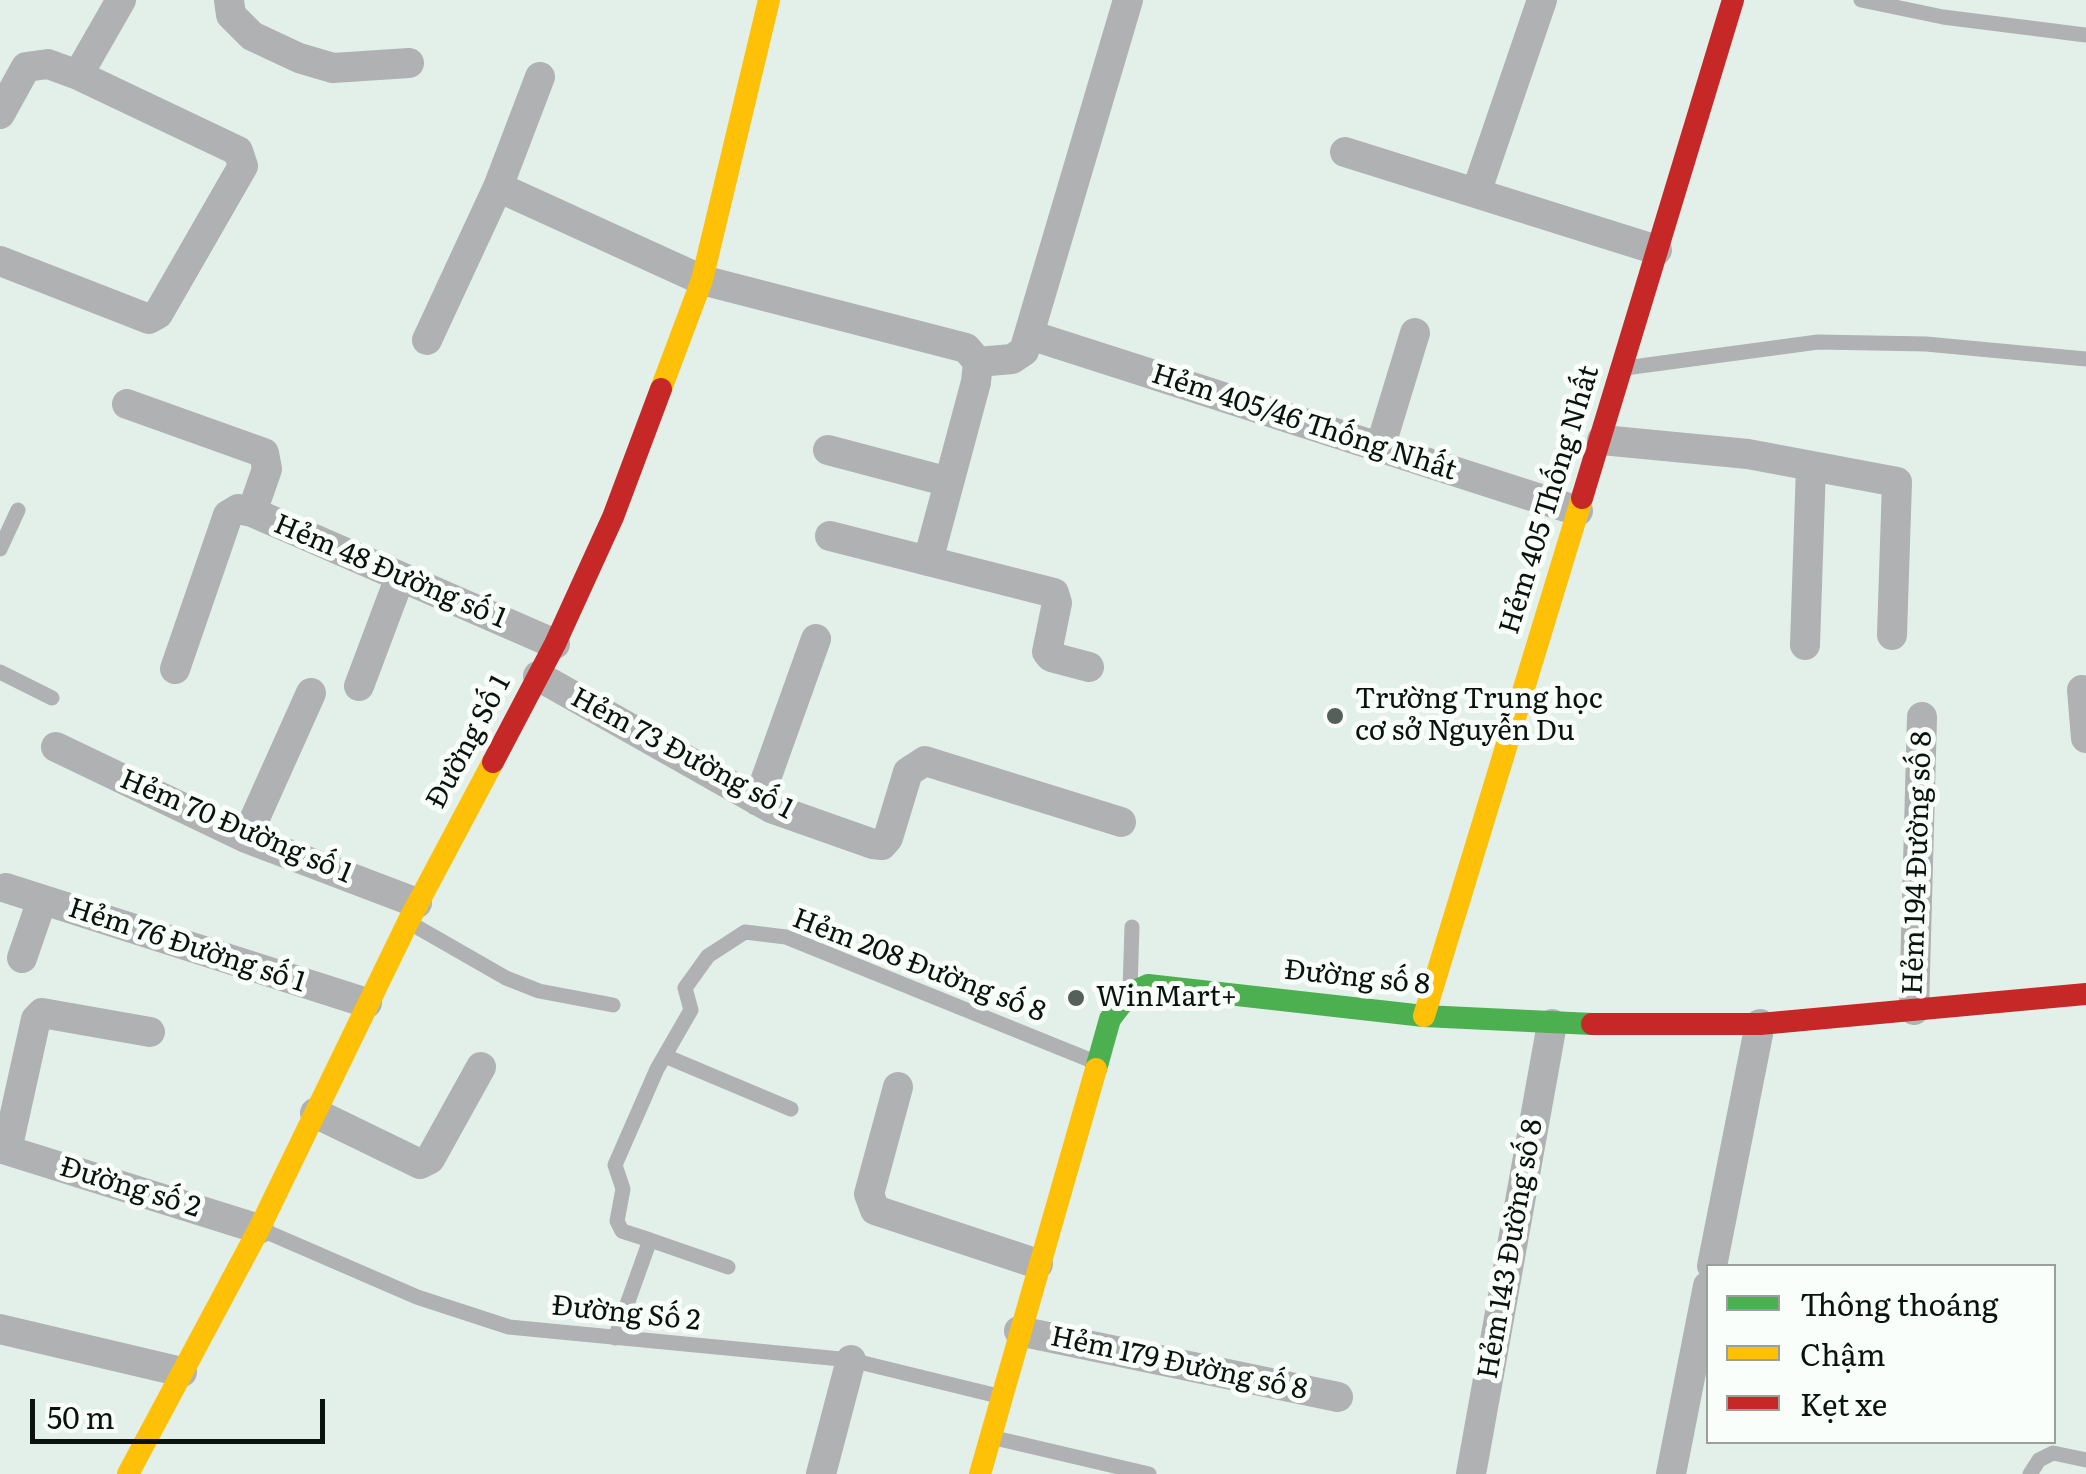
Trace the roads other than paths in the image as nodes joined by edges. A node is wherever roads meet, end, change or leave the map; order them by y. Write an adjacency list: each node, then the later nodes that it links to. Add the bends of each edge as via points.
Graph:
1 (121, 0): 10 (street)
2 (229, 0): 9 (street, via 231,16 252,36 299,58 332,68)
3 (769, 0): 18 (street, Đường Số 1)
4 (1128, 0): 20 (street)
5 (1542, 0): 15 (street)
6 (1733, 0): 16 (street, Hẻm 405 Thống Nhất)
7 (1861, 0): 8 (lane, via 1942,18)
8 (2086, 35)
9 (409, 63)
10 (78, 75): 12 (street, via 48,64 26,67); 17 (street, via 238,151 243,166 149,320)
11 (540, 77): 14 (street)
12 (2, 105)
13 (1344, 152): 15 (street)
14 (498, 187): 18 (street); 21 (street)
15 (1476, 193): 16 (street)
16 (1657, 250): 24 (street, Hẻm 405 Thống Nhất)
17 (0, 260)
18 (702, 280): 23 (street, via 966,348); 40 (street, Đường Số 1, via 613,517)
19 (1415, 333): 27 (street)
20 (1030, 334): 23 (street, via 1024,352 1012,359); 27 (street, Hẻm 405/46 Thống Nhất)
21 (426, 340)
22 (2086, 359): 24 (lane, via 1818,342)
23 (978, 362): 30 (street)
24 (1621, 369): 26 (street, Hẻm 405 Thống Nhất)
25 (126, 404): 32 (street, Hẻm 48 Đường số 1, via 264,454 267,469)
26 (1602, 440): 29 (street); 33 (street, Hẻm 405 Thống Nhất)
27 (1380, 448): 33 (street, Hẻm 405/46 Thống Nhất)
28 (828, 450): 30 (street)
29 (1811, 466): 38 (street, via 1897,482); 41 (street)
30 (950, 482): 36 (street)
31 (18, 510): 35 (lane)
32 (252, 512): 37 (street, Hẻm 48 Đường số 1); 43 (street, via 238,509 228,516)
33 (1578, 512): 66 (street, Hẻm 405 Thống Nhất)
34 (830, 536): 36 (street)
35 (0, 549)
36 (928, 561): 42 (street, via 1054,593 1048,652)
37 (400, 576): 40 (street, Hẻm 48 Đường số 1); 46 (street)
38 (1892, 635)
39 (816, 639): 53 (street)
40 (555, 644): 45 (street, Đường Số 1)
41 (1805, 645)
42 (1090, 666)
43 (175, 669)
44 (0, 672): 49 (lane)
45 (538, 676): 53 (street, Hẻm 73 Đường số 1); 58 (street, Đường Số 1)
46 (359, 686)
47 (2082, 690): 51 (street)
48 (311, 693): 55 (street)
49 (52, 698)
50 (1922, 717): 65 (street, Hẻm 194 Đường số 8)
51 (2086, 738)
52 (56, 748): 55 (street, Hẻm 70 Đường số 1)
53 (758, 801): 54 (street, Hẻm 73 Đường số 1, via 882,845 908,772 924,761)
54 (1121, 822)
55 (246, 838): 58 (street, Hẻm 70 Đường số 1)
56 (6, 888): 57 (street, Hẻm 76 Đường số 1)
57 (42, 900): 60 (street); 63 (street, Hẻm 76 Đường số 1)
58 (412, 912): 63 (street, Đường Số 1); 64 (lane, via 523,984)
59 (1132, 927): 61 (lane)
60 (22, 958)
61 (1130, 992): 66 (street, Đường số 8, via 1148,985); 71 (street, via 1110,1019)
62 (2086, 994): 65 (street, Đường số 8)
63 (368, 1003): 75 (street, Đường Số 1)
64 (613, 1005)
65 (1914, 1010): 68 (street, Đường số 8)
66 (1424, 1016): 67 (street, Đường số 8)
67 (1552, 1024): 68 (street, Đường số 8); 96 (street, Hẻm 143 Đường số 8)
68 (1760, 1024): 80 (street)
69 (150, 1032): 76 (street, via 42,1013)
70 (665, 1056): 71 (lane, Hẻm 208 Đường số 8, via 691,1010 685,988 708,956 745,932 786,937); 74 (lane); 78 (lane, via 615,1165 623,1189 616,1221 622,1231)
71 (1095, 1062): 79 (street)
72 (481, 1067): 75 (street, via 430,1159 420,1164)
73 (898, 1088): 79 (street, via 869,1194 876,1210)
74 (790, 1109)
75 (315, 1113): 77 (street, Đường Số 1)
76 (3, 1149): 77 (street, Đường số 2)
77 (259, 1229): 85 (lane, Đường Số 2, via 417,1297 509,1327); 87 (street, Đường Số 1)
78 (650, 1240): 81 (lane); 85 (lane)
79 (1038, 1264): 84 (street)
80 (1712, 1264)
81 (728, 1267)
82 (1706, 1296): 97 (street)
83 (0, 1329): 87 (street)
84 (1019, 1331): 88 (street); 89 (street, Hẻm 179 Đường số 8)
85 (615, 1338): 86 (lane, Đường Số 2)
86 (851, 1360): 88 (lane, Đường Số 2); 93 (street)
87 (182, 1372): 92 (street, Đường Số 1)
88 (1002, 1397): 90 (street)
89 (1338, 1398)
90 (991, 1437): 94 (street); 95 (lane)
91 (2086, 1460): 98 (lane, via 2053,1453)
92 (128, 1474)
93 (821, 1474)
94 (980, 1474)
95 (1149, 1474)
96 (1471, 1474)
97 (1672, 1474)
98 (2030, 1474)

